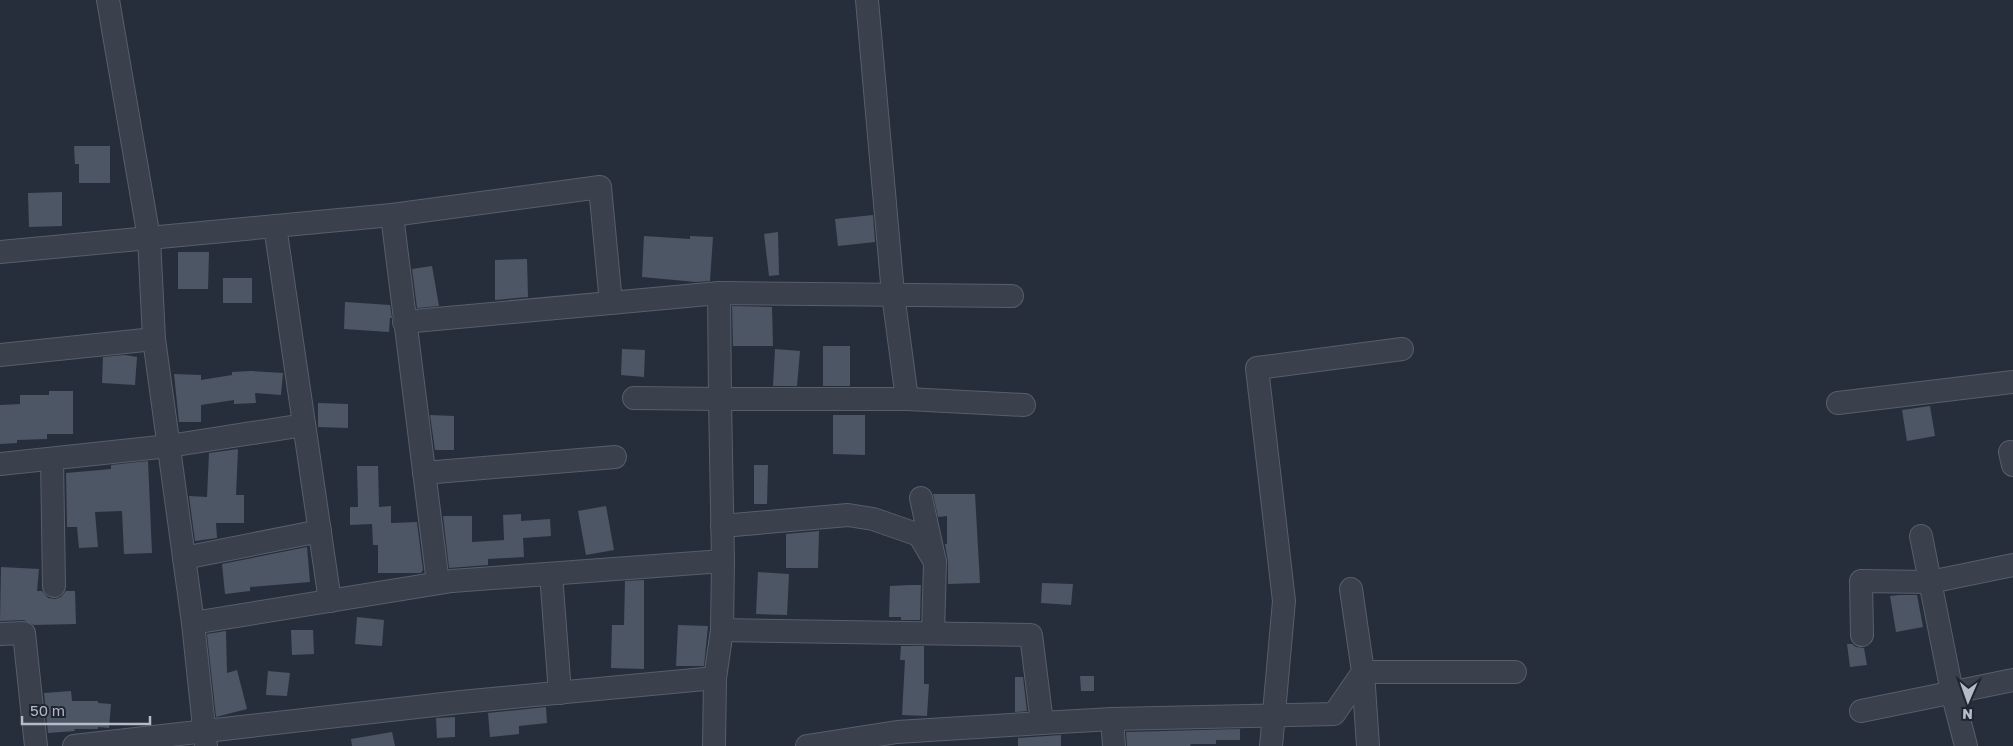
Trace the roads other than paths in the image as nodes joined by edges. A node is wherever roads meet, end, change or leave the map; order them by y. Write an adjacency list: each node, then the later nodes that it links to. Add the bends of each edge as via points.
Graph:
1 (108, 0): 5 (street)
2 (867, 0): 8 (street)
3 (392, 215): 4 (street); 10 (street, via 600,187); 11 (street)
4 (275, 226): 5 (street); 21 (street)
5 (149, 238): 6 (street); 12 (street)
6 (0, 252)
7 (719, 294): 8 (street); 10 (street); 17 (street)
8 (893, 294): 9 (street); 18 (street)
9 (1012, 296)
10 (611, 303): 11 (street)
11 (404, 322): 26 (street)
12 (154, 339): 14 (street); 22 (street)
13 (1402, 349): 53 (street, via 1257,368 1284,601)
14 (0, 355)
15 (2013, 382): 19 (street)
16 (634, 398): 17 (street)
17 (720, 399): 18 (street); 28 (street)
18 (907, 399): 20 (street)
19 (1838, 403)
20 (1024, 405)
21 (304, 426): 22 (street); 29 (street)
22 (169, 446): 24 (street); 31 (street)
23 (616, 457): 26 (street)
24 (52, 459): 25 (street); 38 (street)
25 (0, 464)
26 (424, 473): 37 (street)
27 (921, 498): 33 (street)
28 (722, 526): 32 (street); 33 (street, via 848,515 873,519 918,534)
29 (320, 531): 31 (street); 40 (street)
30 (1921, 536): 36 (street)
31 (184, 558): 41 (street)
32 (723, 561): 35 (street); 42 (street)
33 (935, 562): 43 (street)
34 (2013, 565): 36 (street)
35 (552, 574): 37 (street); 51 (street)
36 (1930, 582): 45 (street, via 1861,581); 50 (street)
37 (438, 583): 40 (street)
38 (54, 586)
39 (1351, 589): 46 (street)
40 (330, 601): 41 (street)
41 (193, 623): 57 (street)
42 (722, 630): 43 (street); 48 (street)
43 (933, 633): 55 (street, via 1031,634)
44 (0, 634): 58 (street, via 24,633)
45 (1862, 636)
46 (1363, 672): 47 (street); 53 (street, via 1334,714); 64 (street)
47 (1515, 672)
48 (715, 678): 51 (street); 60 (street)
49 (2013, 680): 50 (street)
50 (1952, 692): 52 (street); 65 (street)
51 (560, 693): 57 (street, via 461,702)
52 (1862, 711)
53 (1274, 716): 54 (street); 63 (street)
54 (1112, 719): 55 (street); 62 (street)
55 (1042, 723): 56 (street)
56 (948, 737): 61 (street, via 897,732)
57 (205, 739): 59 (street)
58 (36, 746)
59 (74, 746)
60 (714, 746)
61 (807, 746)
62 (1114, 746)
63 (1271, 746)
64 (1368, 746)
65 (1966, 746)

